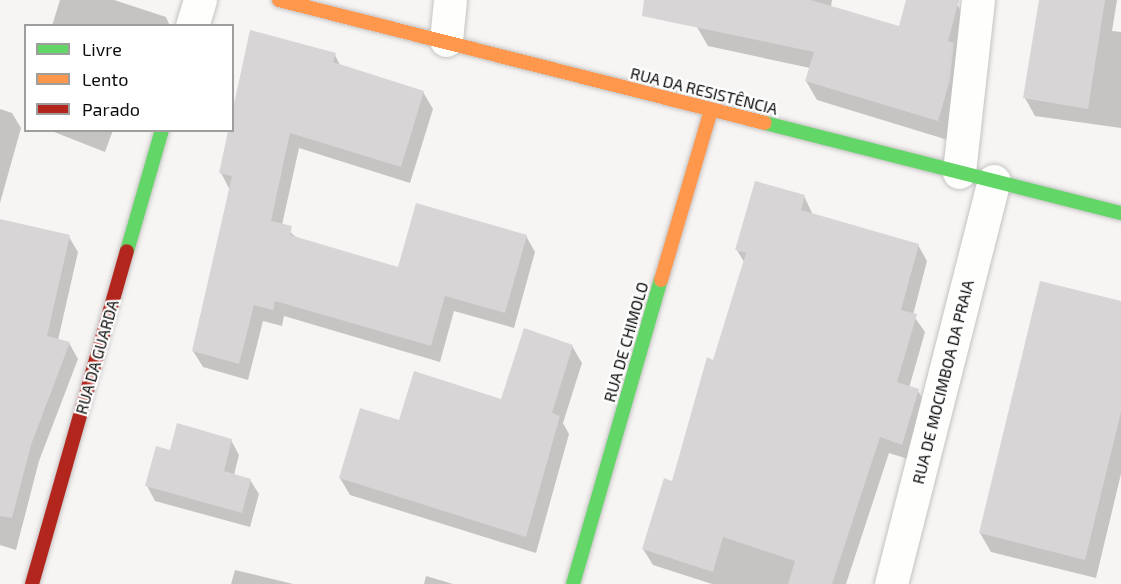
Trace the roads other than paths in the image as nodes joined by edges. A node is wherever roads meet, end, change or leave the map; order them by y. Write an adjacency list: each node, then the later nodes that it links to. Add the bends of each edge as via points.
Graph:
1 (200, 0): 5 (street)
2 (279, 0): 6 (street, RUA DA RESISTÊNCIA)
3 (450, 0): 6 (street)
4 (978, 0): 9 (street)
5 (193, 24)
6 (446, 40): 7 (street, RUA DA RESISTÊNCIA)
7 (711, 110): 9 (street, RUA DA RESISTÊNCIA); 13 (street, RUA DE CHIMOLO)
8 (161, 132): 12 (street, RUA DA GUARDA)
9 (959, 172): 10 (street, RUA DA RESISTÊNCIA)
10 (994, 181): 11 (street, RUA DA RESISTÊNCIA); 14 (street, RUA DE MOCIMBOA DA PRAIA)
11 (1121, 213)
12 (32, 584)
13 (573, 584)
14 (891, 584)

